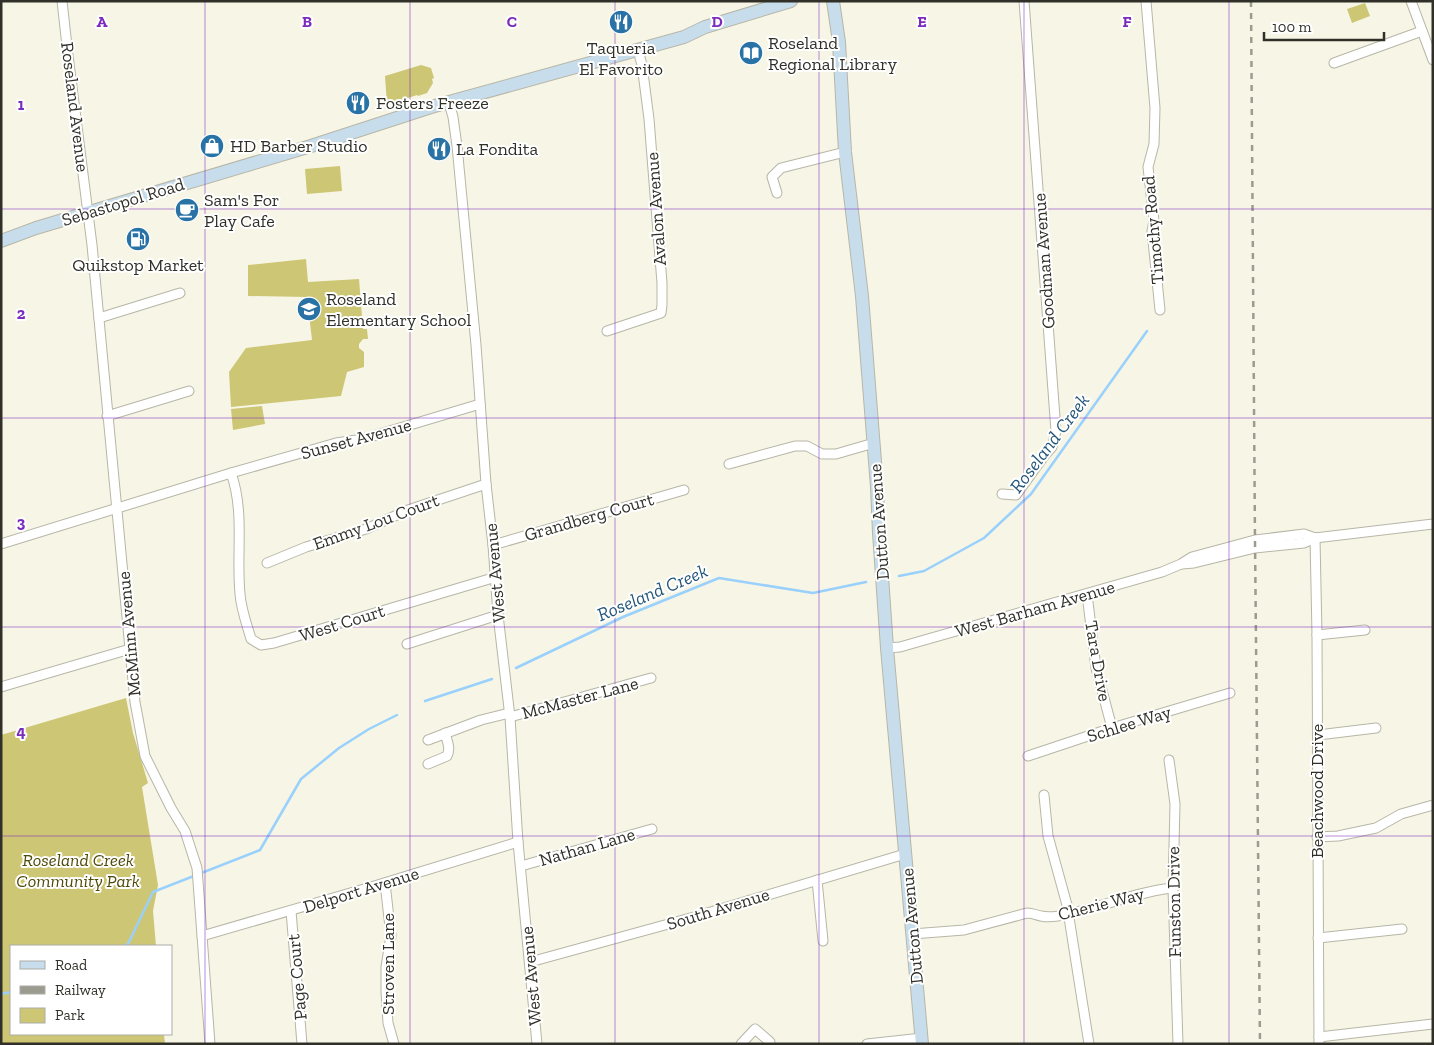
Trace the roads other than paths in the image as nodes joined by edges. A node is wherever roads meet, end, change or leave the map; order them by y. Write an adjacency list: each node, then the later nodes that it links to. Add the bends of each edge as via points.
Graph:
1 (62, 1): 14 (street, Roseland Avenue)
2 (791, 1): 8 (main road, Sebastopol Road)
3 (833, 1): 12 (main road, Dutton Avenue)
4 (1024, 1): 28 (street, Goodman Avenue, via 1056,431 1052,447 1016,495)
5 (1146, 1): 17 (street, Timothy Road, via 1155,108 1154,144 1148,167)
6 (1411, 1): 7 (street)
7 (1422, 31): 9 (street); 10 (street)
8 (638, 50): 11 (main road, Sebastopol Road); 19 (street, Avalon Avenue, via 649,119 662,306 660,313)
9 (1433, 60)
10 (1334, 63)
11 (449, 103): 14 (main road, Sebastopol Road); 21 (street, West Avenue, via 457,146)
12 (845, 152): 13 (street, via 781,168 772,177); 23 (main road, Dutton Avenue)
13 (777, 193)
14 (88, 212): 15 (main road, Sebastopol Road); 18 (street, McMinn Avenue)
15 (1, 241)
16 (180, 293): 18 (street)
17 (1160, 310)
18 (99, 318): 22 (street, McMinn Avenue)
19 (607, 331)
20 (189, 391): 22 (street)
21 (480, 404): 25 (street, Sunset Avenue); 26 (street, West Avenue)
22 (107, 416): 29 (street, McMinn Avenue)
23 (874, 443): 24 (street, via 836,454 822,454 807,446 796,446); 41 (main road, Dutton Avenue)
24 (729, 464)
25 (231, 473): 29 (street, Sunset Avenue); 35 (street, West Court, via 239,511 240,597 251,639 261,645)
26 (486, 484): 33 (street, West Avenue); 34 (street, Emmy Lou Court)
27 (684, 490): 33 (street, Grandberg Court)
28 (1002, 494)
29 (117, 508): 32 (street, Sunset Avenue); 42 (street, McMinn Avenue)
30 (1433, 524): 31 (street, West Barham Avenue)
31 (1314, 538): 36 (street, West Barham Avenue, via 1304,534 1274,541 1254,540 1192,557 1162,572); 39 (street, Beachwood Drive)
32 (1, 544)
33 (493, 545): 35 (street, West Avenue)
34 (267, 563)
35 (496, 577): 37 (street, West Avenue)
36 (1087, 594): 41 (street, West Barham Avenue); 47 (street, Tara Drive, via 1096,668)
37 (498, 615): 40 (street); 46 (street, West Avenue)
38 (1365, 630): 39 (street)
39 (1317, 635): 50 (street, Beachwood Drive)
40 (407, 644)
41 (887, 648): 60 (main road, Dutton Avenue)
42 (130, 649): 44 (street); 69 (street, McMinn Avenue, via 145,756 185,831 197,868)
43 (651, 678): 46 (street, McMaster Lane)
44 (1, 687)
45 (1230, 693): 47 (street, Schlee Way)
46 (509, 715): 49 (street, McMaster Lane, via 481,720); 59 (street, West Avenue)
47 (1112, 728): 52 (street, Schlee Way)
48 (1376, 728): 50 (street)
49 (445, 733): 51 (street, McMaster Lane); 54 (street, via 447,756)
50 (1318, 735): 58 (street, Beachwood Drive)
51 (428, 740)
52 (1028, 756)
53 (1169, 760): 64 (street, Funston Drive, via 1174,804)
54 (428, 764)
55 (1044, 795): 66 (street, via 1048,836)
56 (1433, 805): 58 (street, via 1401,814 1376,828)
57 (652, 829): 61 (street, Nathan Lane)
58 (1317, 837): 70 (street, Beachwood Drive)
59 (518, 842): 61 (street, West Avenue); 63 (street, Delport Avenue)
60 (905, 854): 62 (street, South Avenue); 68 (main road, Dutton Avenue)
61 (521, 866): 72 (street, West Avenue)
62 (817, 880): 71 (street); 72 (street, South Avenue)
63 (385, 883): 65 (street, Delport Avenue); 78 (street, Stroven Lane, via 391,936 386,992 388,1023)
64 (1173, 888): 66 (street, Cherie Way); 84 (street, Funston Drive)
65 (291, 911): 69 (street, Delport Avenue); 77 (street, Page Court)
66 (1069, 914): 68 (street, Cherie Way, via 1049,917 1026,913 964,930); 83 (street)
67 (1402, 929): 70 (street)
68 (912, 934): 75 (main road, Dutton Avenue)
69 (202, 936): 76 (street, McMinn Avenue)
70 (1318, 938): 74 (street, Beachwood Drive)
71 (823, 941)
72 (530, 962): 79 (street, West Avenue)
73 (1433, 1024): 74 (street)
74 (1319, 1040)
75 (922, 1041): 82 (street)
76 (210, 1044)
77 (302, 1044)
78 (394, 1044)
79 (537, 1044)
80 (741, 1044): 81 (street, via 755,1029)
81 (770, 1044)
82 (867, 1044)
83 (1089, 1044)
84 (1178, 1044)

